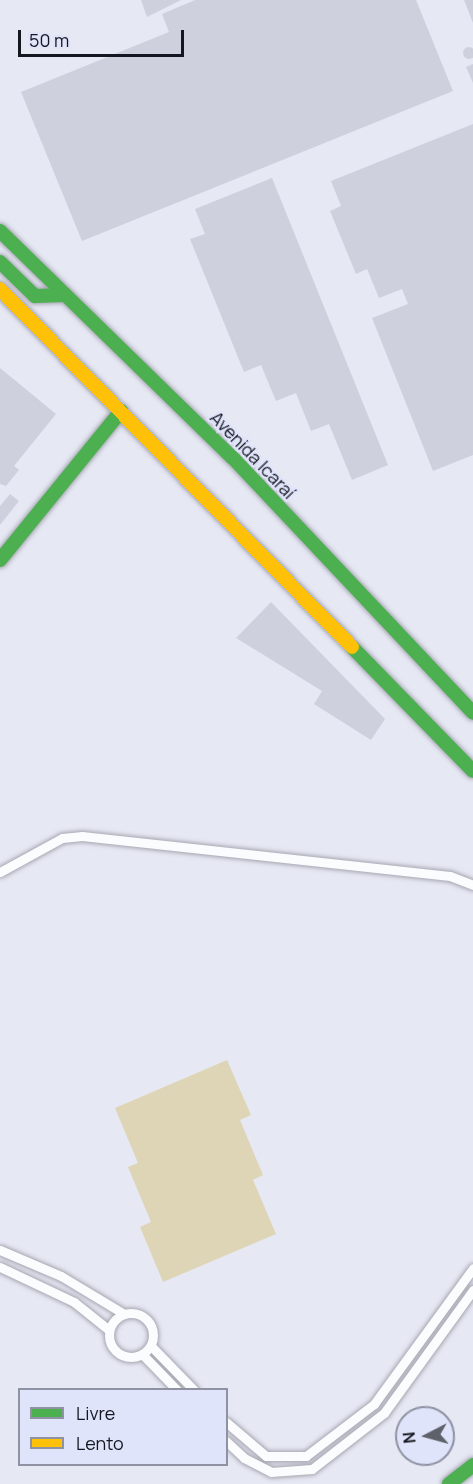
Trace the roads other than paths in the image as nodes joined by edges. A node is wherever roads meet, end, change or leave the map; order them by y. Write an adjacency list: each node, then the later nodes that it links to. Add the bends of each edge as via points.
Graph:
1 (0, 231): 4 (main road, Avenida Icaraí)
2 (0, 262): 4 (main road, via 35,296)
3 (0, 289): 5 (main road)
4 (65, 295): 7 (main road, Avenida Icaraí, via 233,458)
5 (121, 411): 6 (main road); 8 (main road)
6 (0, 560)
7 (473, 712)
8 (473, 771)
9 (0, 872): 10 (lane, via 62,838 82,836 450,876)
10 (473, 885)
11 (0, 1250): 15 (lane, via 61,1276)
12 (0, 1267): 16 (lane, via 74,1302)
13 (473, 1268): 21 (lane, via 374,1404 306,1456 266,1456)
14 (473, 1290): 22 (lane, via 384,1413 312,1469 271,1472 244,1458)
15 (124, 1314): 16 (lane); 17 (lane, via 141,1316 150,1323)
16 (109, 1330): 18 (lane, via 116,1352 131,1358)
17 (150, 1346): 18 (lane); 20 (lane)
18 (142, 1354): 19 (lane)
19 (176, 1388)
20 (193, 1388)
21 (228, 1424)
22 (228, 1443)
23 (473, 1465): 24 (main road)
24 (449, 1484)

